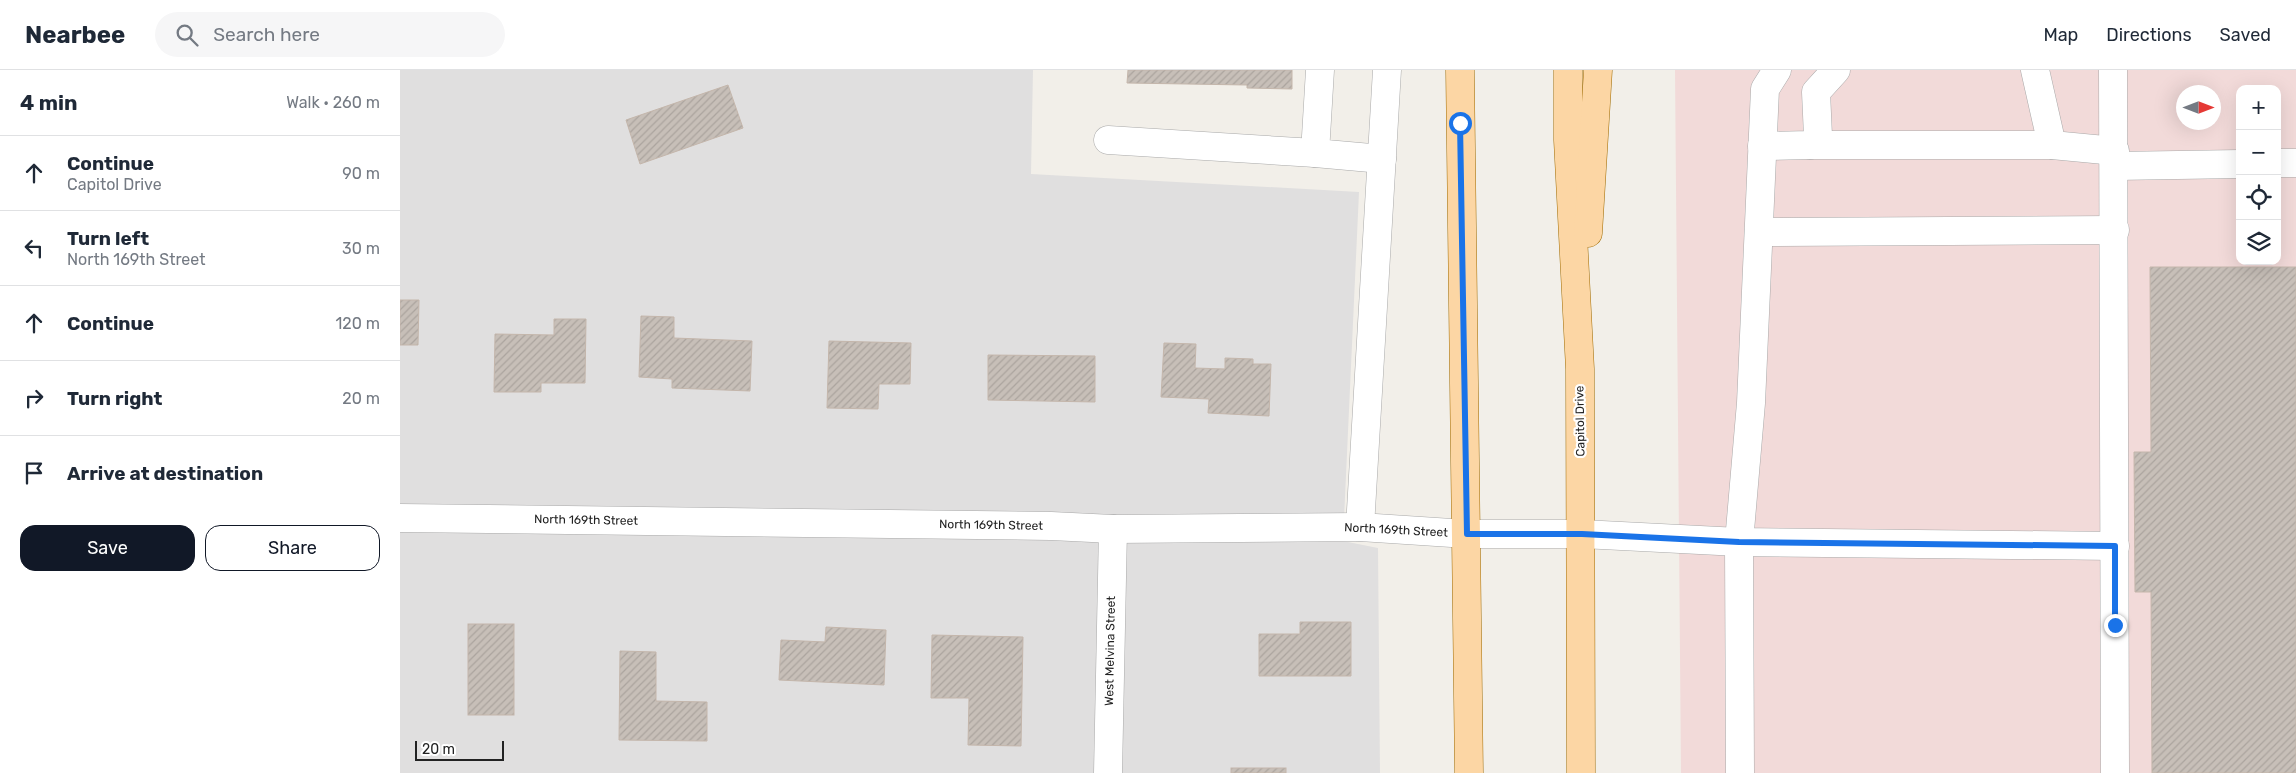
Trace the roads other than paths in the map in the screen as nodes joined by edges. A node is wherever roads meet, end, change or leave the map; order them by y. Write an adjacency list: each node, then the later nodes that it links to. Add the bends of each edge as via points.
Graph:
1 (1320, 70): 16 (street)
2 (1387, 70): 18 (street)
3 (1460, 70): 28 (main road)
4 (1551, 70): 12 (main road)
5 (1568, 70): 12 (main road, Capitol Drive)
6 (1598, 70): 24 (main road)
7 (1777, 70): 15 (street, via 1765,89)
8 (1836, 70): 13 (street, via 1816,92 1818,136)
9 (2034, 70): 14 (street)
10 (2113, 70): 17 (street)
11 (1108, 140): 16 (street)
12 (1568, 140): 24 (main road, Capitol Drive)
13 (1810, 145): 14 (street); 15 (street)
14 (2052, 145): 17 (street)
15 (1762, 146): 23 (street)
16 (1315, 153): 18 (street)
17 (2115, 158): 21 (street); 22 (street)
18 (1382, 159): 26 (street)
19 (2281, 163): 20 (street)
20 (2296, 163)
21 (2236, 164)
22 (2115, 230): 23 (street); 31 (street)
23 (1759, 232): 30 (street, via 1751,403)
24 (1580, 370): 29 (main road, Capitol Drive)
25 (400, 518): 27 (street, North 169th Street)
26 (1360, 527): 27 (street, North 169th Street); 28 (street, North 169th Street)
27 (1112, 529): 32 (street, West Melvina Street)
28 (1467, 534): 29 (street, North 169th Street); 33 (main road)
29 (1582, 534): 30 (street, North 169th Street); 34 (main road, Capitol Drive)
30 (1739, 542): 31 (street, North 169th Street); 35 (street)
31 (2115, 546): 36 (street)
32 (1108, 773)
33 (1469, 773)
34 (1581, 773)
35 (1740, 773)
36 (2115, 773)

